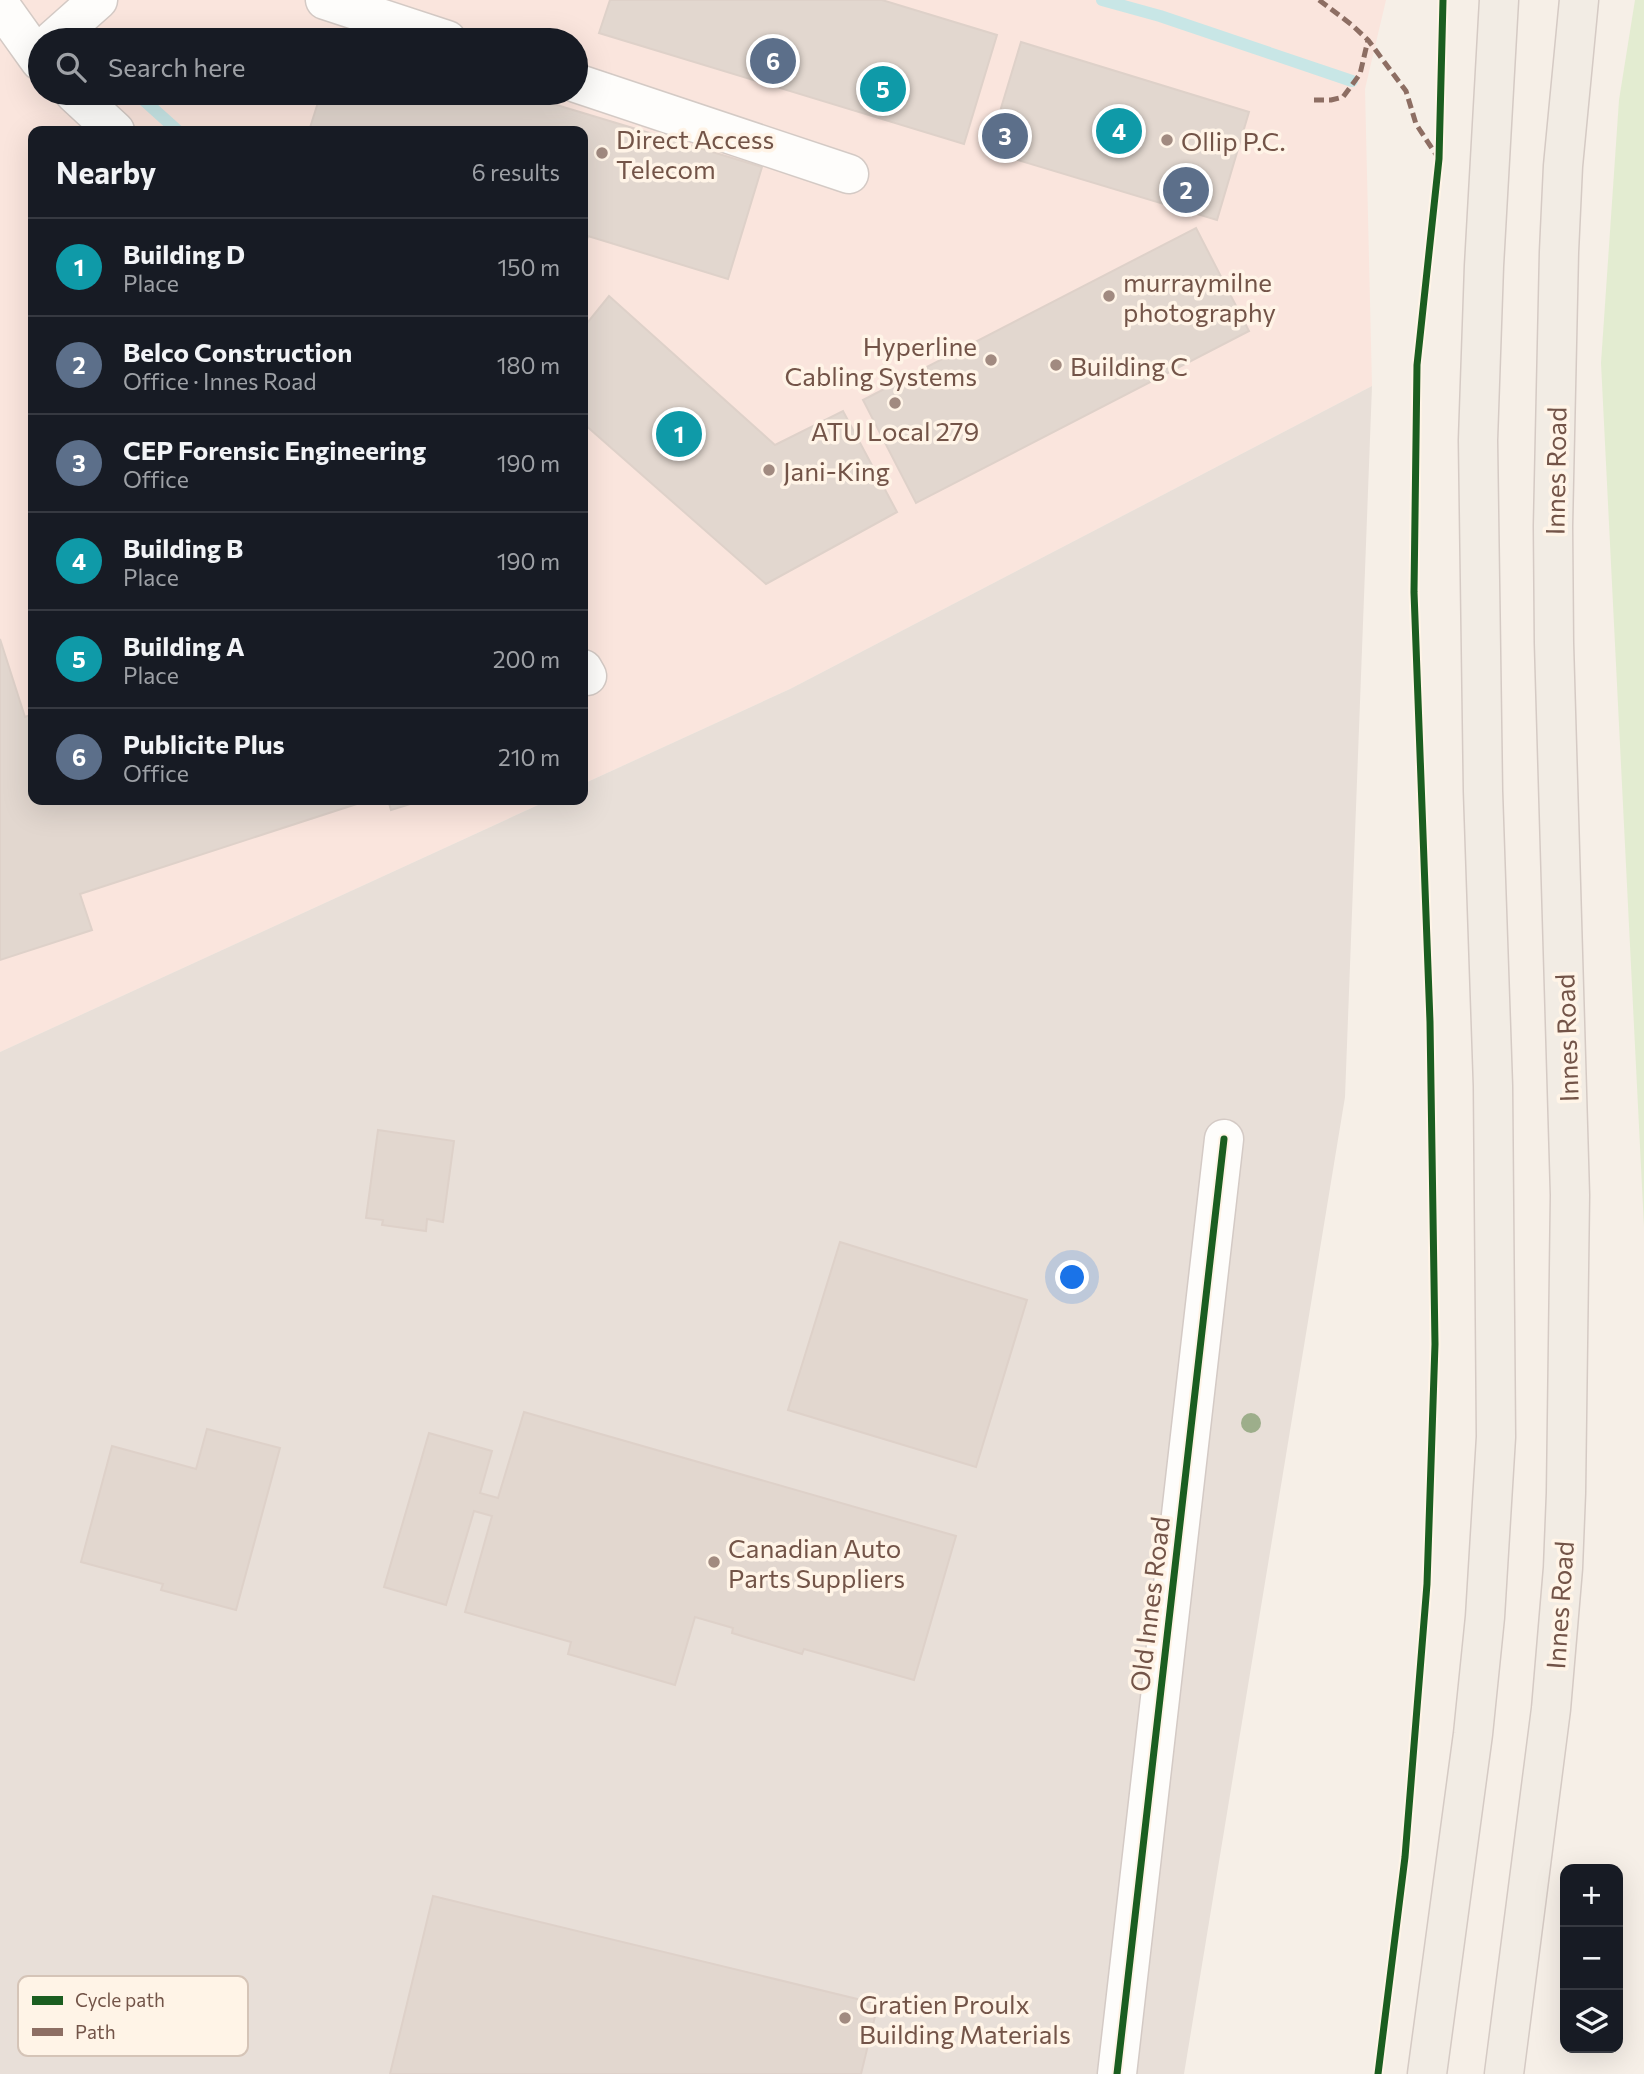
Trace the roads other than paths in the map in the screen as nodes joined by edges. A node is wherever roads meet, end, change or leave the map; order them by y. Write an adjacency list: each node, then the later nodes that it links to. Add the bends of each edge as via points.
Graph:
1 (98, 0): 6 (street)
2 (325, 0): 7 (street)
3 (1499, 0): 15 (main road, via 1478,440 1496,1437 1473,1734)
4 (1579, 0): 16 (main road, Innes Road, via 1562,191 1553,526 1570,1195 1566,1493 1549,1734)
5 (0, 5): 8 (street)
6 (68, 28)
7 (410, 28)
8 (28, 36)
9 (588, 87): 12 (street)
10 (87, 105): 11 (street)
11 (110, 126)
12 (849, 174)
13 (1224, 1139): 14 (street, Old Innes Road)
14 (1116, 2074)
15 (1427, 2074)
16 (1504, 2074)

